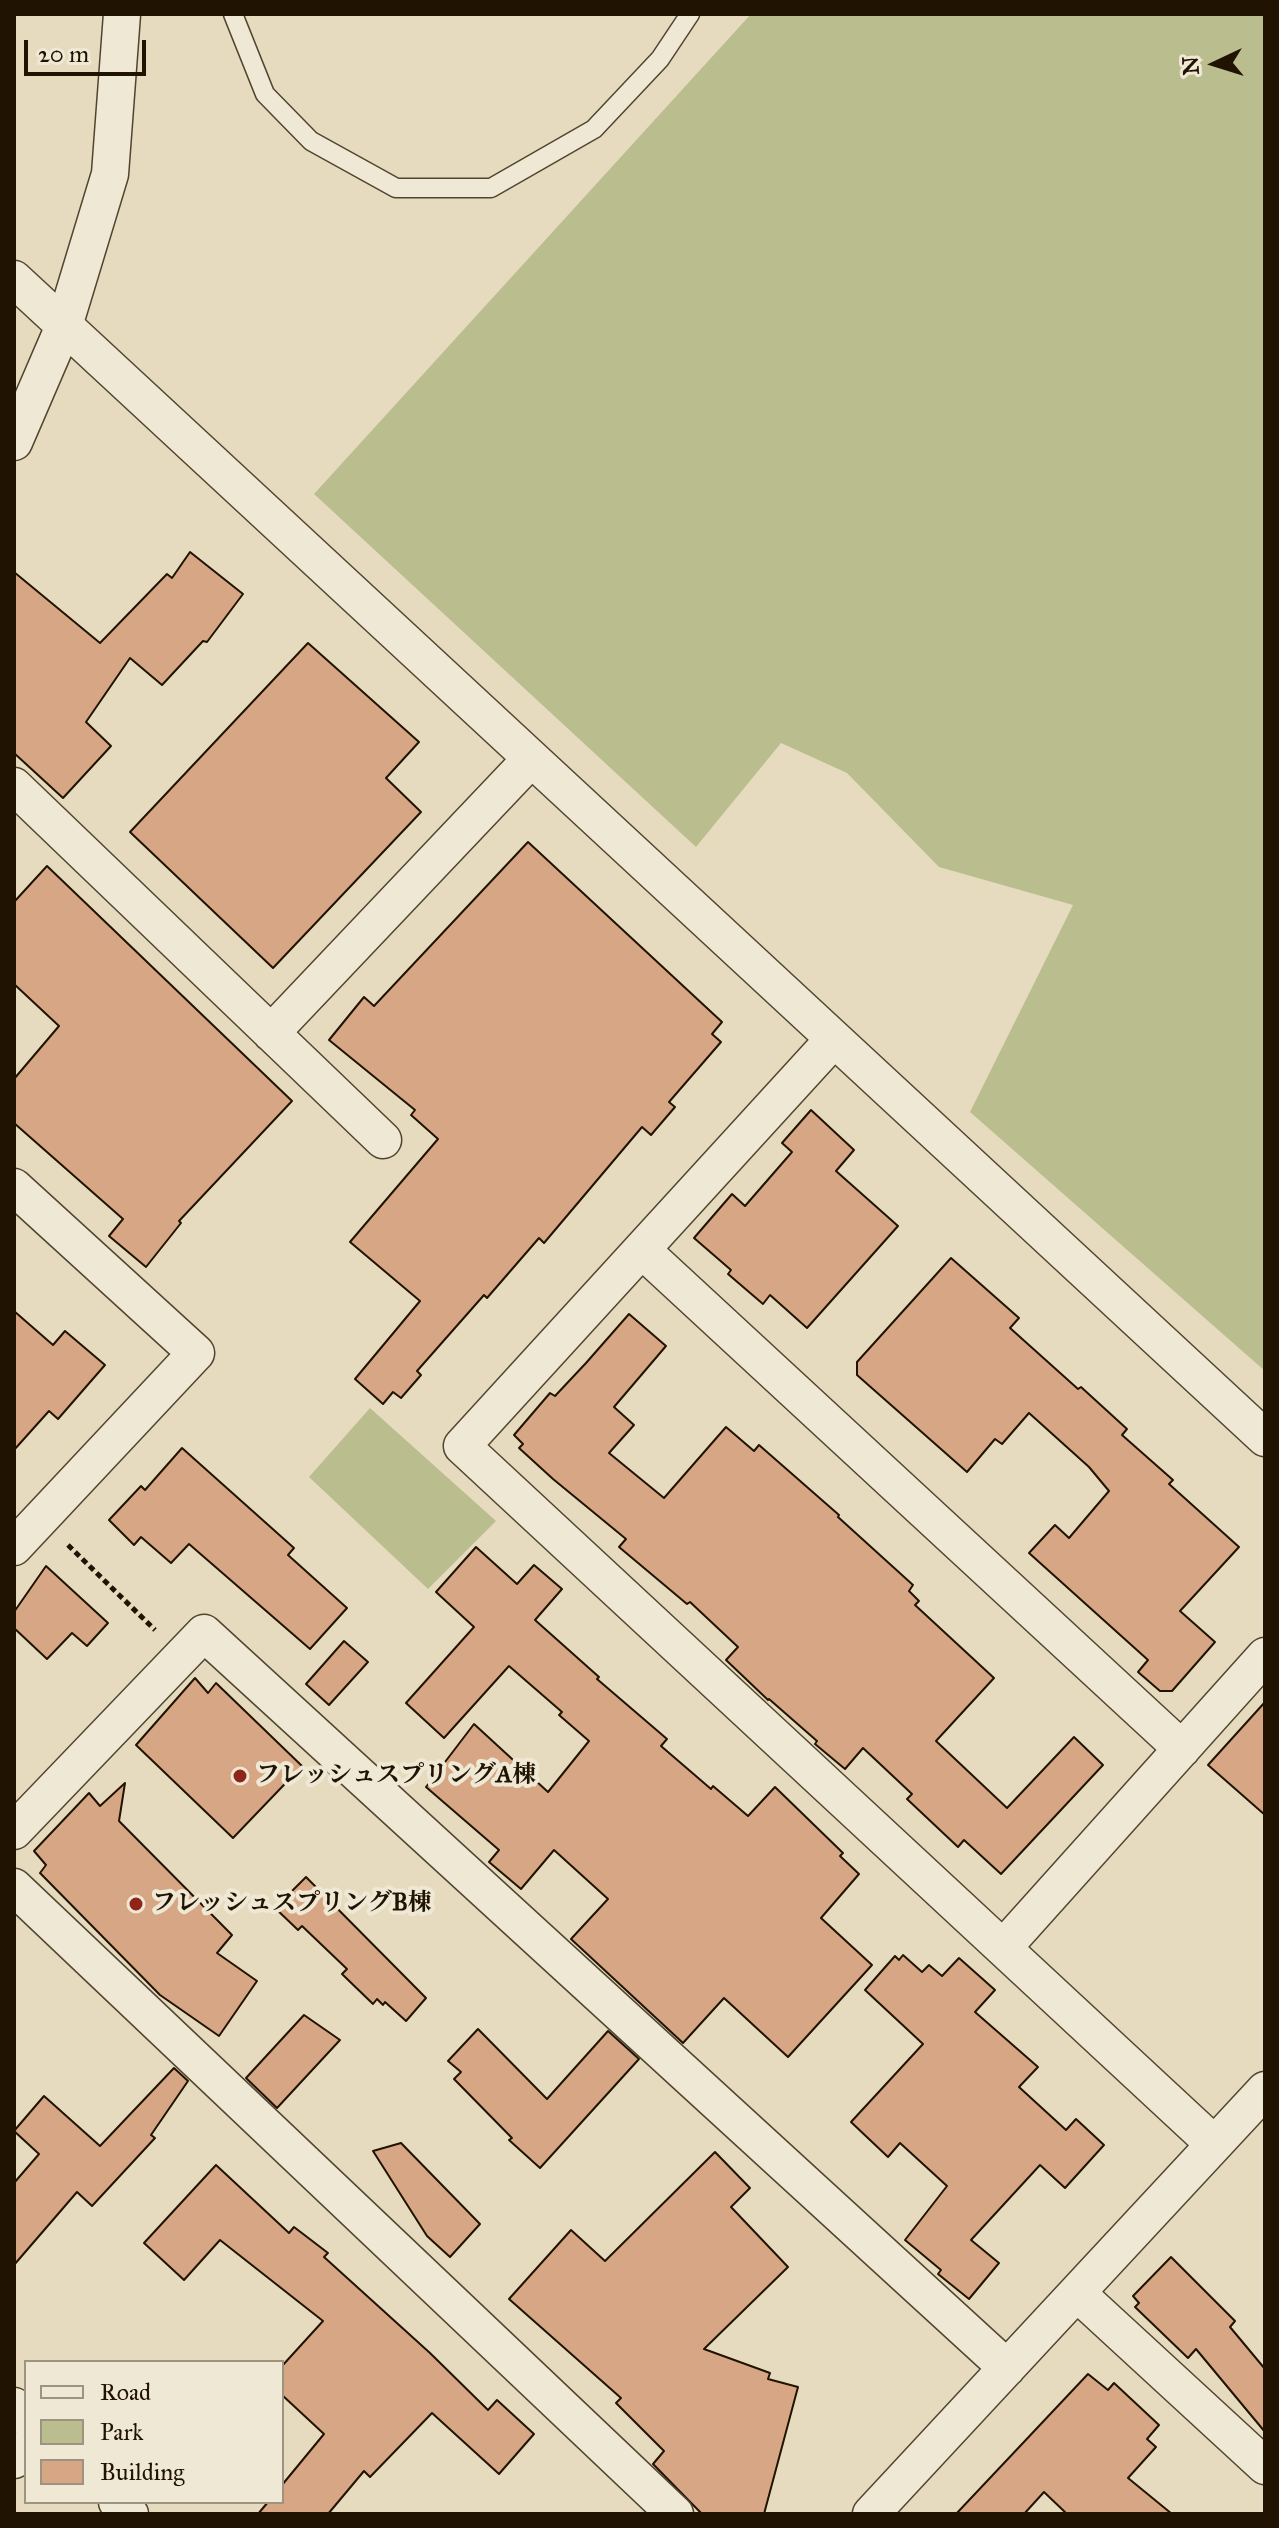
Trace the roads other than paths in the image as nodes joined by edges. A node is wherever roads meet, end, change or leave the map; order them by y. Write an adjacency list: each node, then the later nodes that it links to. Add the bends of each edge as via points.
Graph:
1 (122, 14): 5 (street, via 110,174)
2 (233, 14): 3 (lane, via 265,94 311,141 396,188 491,188 594,129 660,59)
3 (690, 14)
4 (14, 279): 5 (street)
5 (64, 326): 6 (street); 7 (street)
6 (14, 442)
7 (531, 759): 9 (street); 10 (street)
8 (14, 786): 9 (street)
9 (271, 1033): 11 (street)
10 (834, 1039): 13 (street); 14 (street)
11 (383, 1140)
12 (14, 1187): 15 (street, via 196,1353)
13 (642, 1250): 17 (street); 20 (street, via 462,1446)
14 (1265, 1438)
15 (14, 1547)
16 (1265, 1656): 17 (street)
17 (1182, 1749): 20 (street)
18 (14, 1831): 24 (street, via 204,1633)
19 (14, 1887): 26 (street)
20 (1003, 1948): 22 (street)
21 (1265, 2090): 22 (street)
22 (1214, 2144): 23 (street)
23 (1077, 2293): 24 (street); 25 (street)
24 (1007, 2368): 27 (street)
25 (1265, 2466)
26 (675, 2514)
27 (871, 2514)

